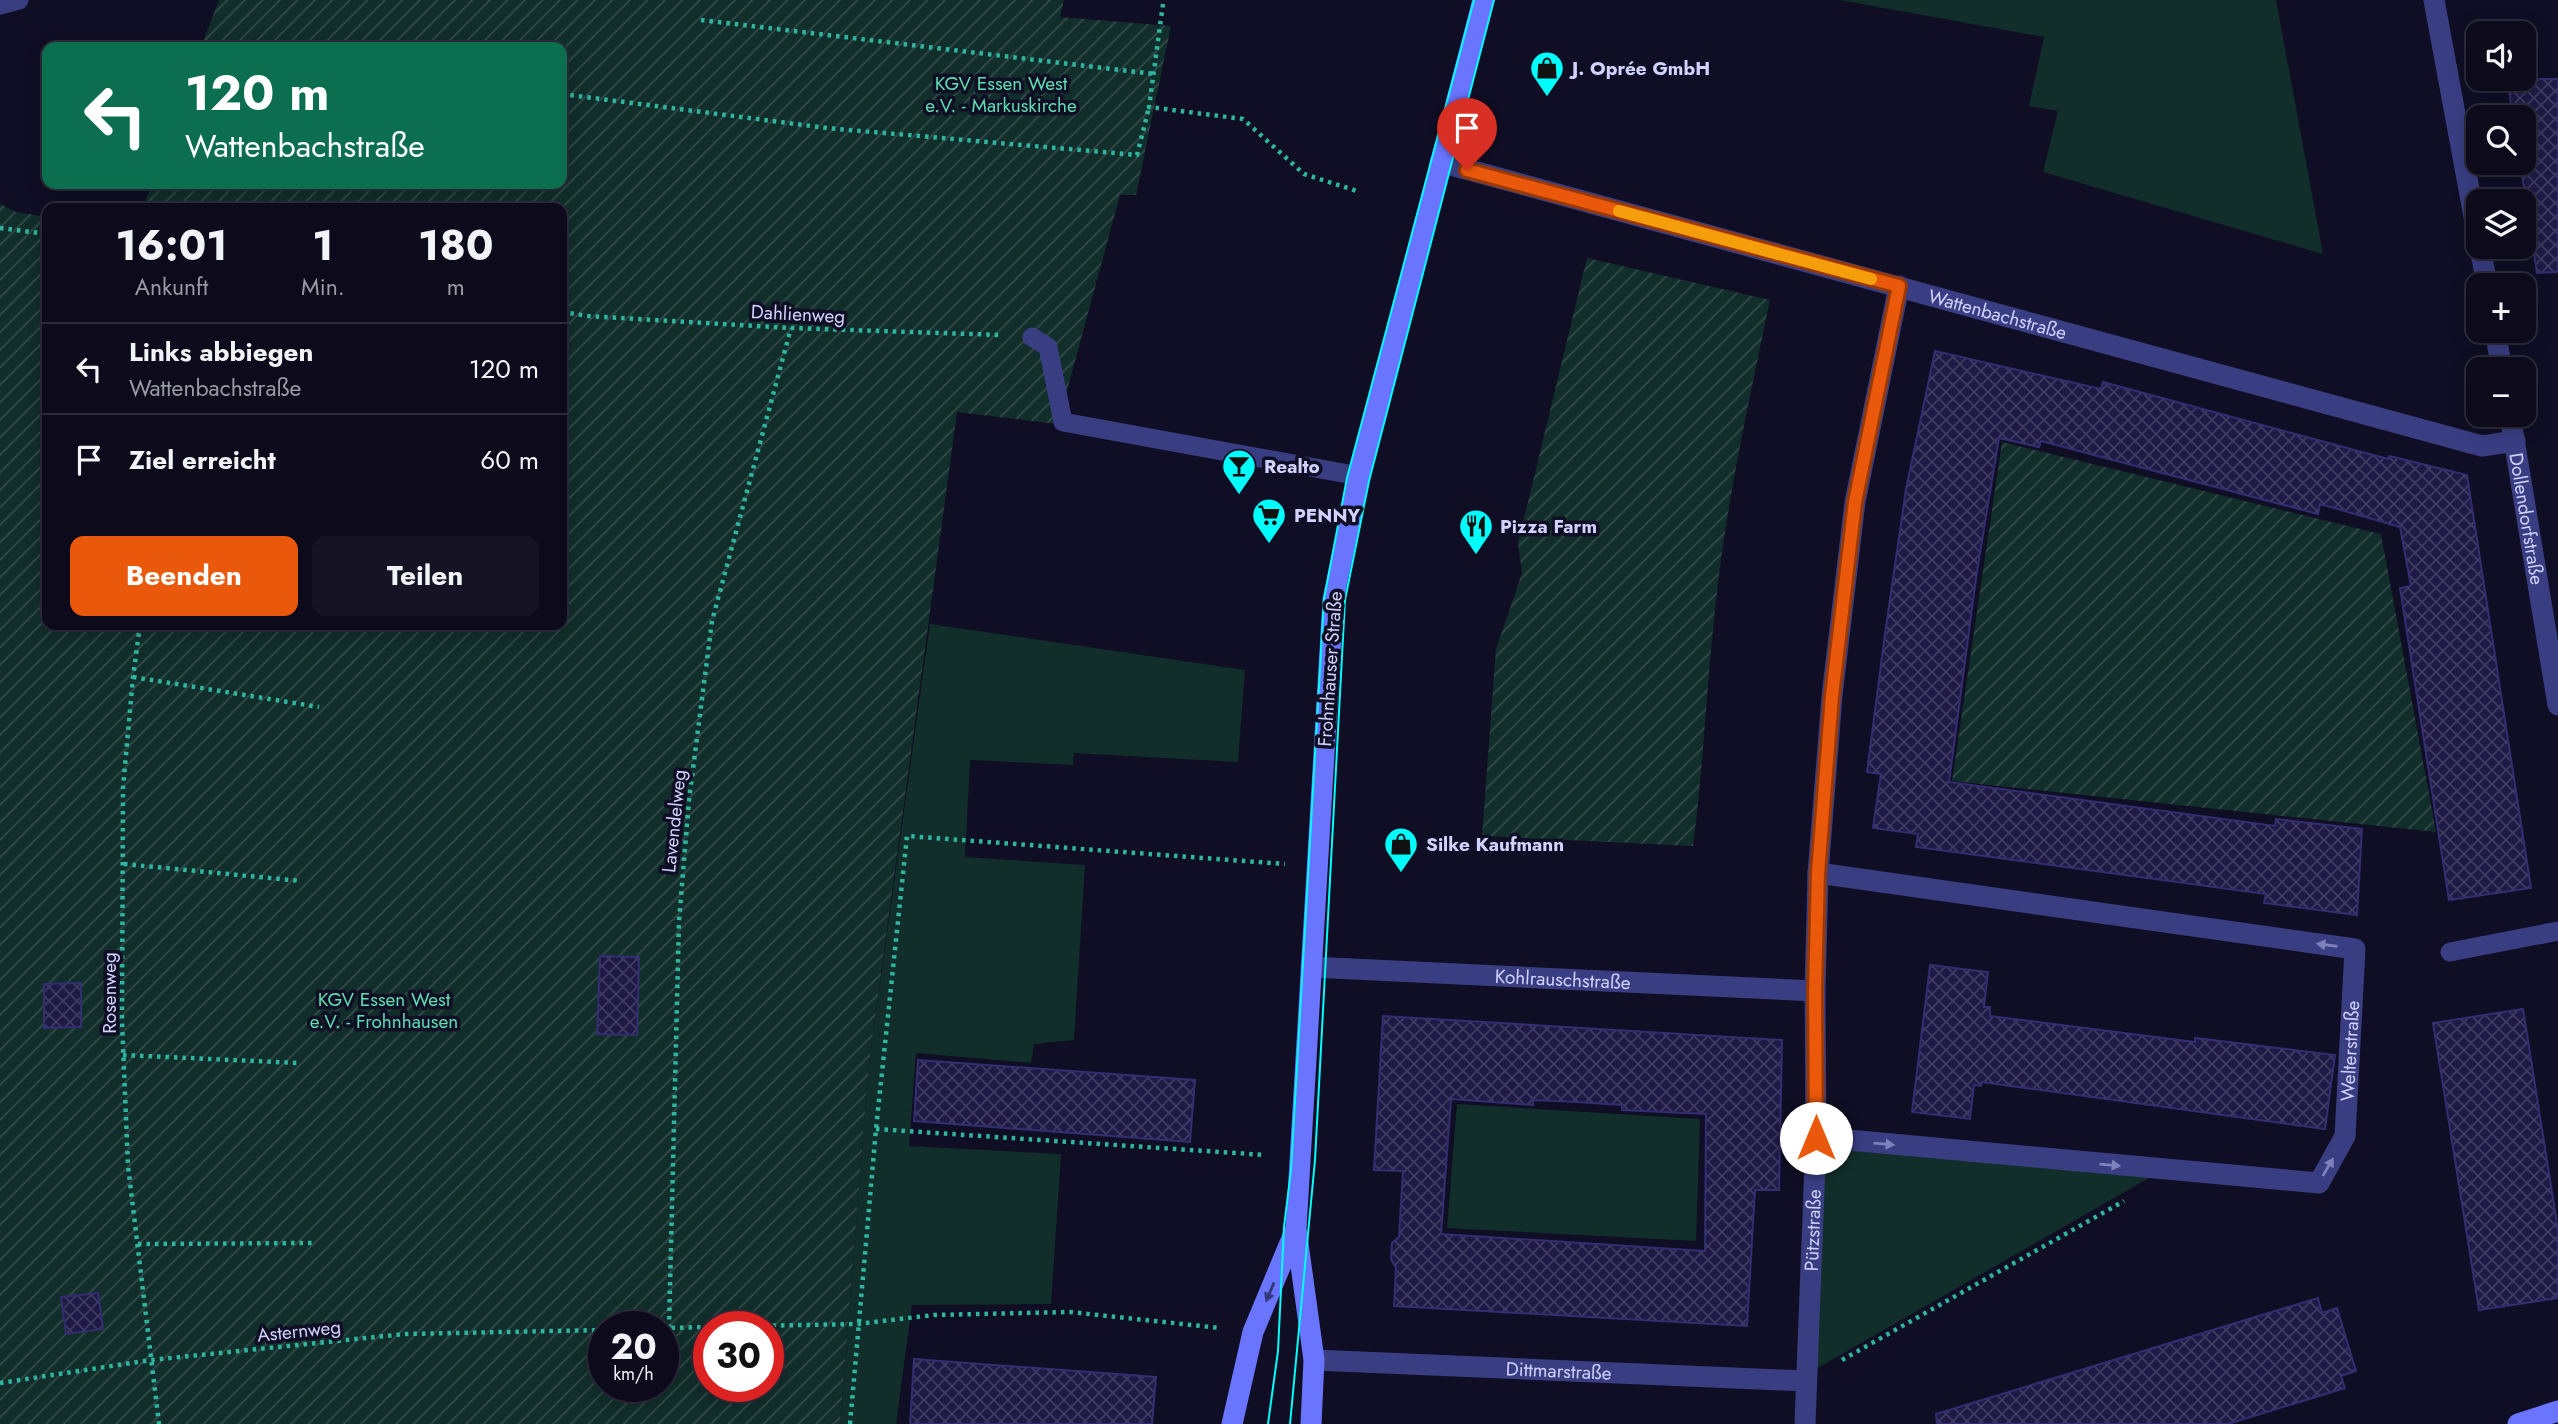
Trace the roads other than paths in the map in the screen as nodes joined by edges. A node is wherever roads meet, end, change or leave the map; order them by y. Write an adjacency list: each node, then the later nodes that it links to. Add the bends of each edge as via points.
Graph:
1 (19, 0): 4 (lane)
2 (1483, 0): 5 (main road, Frohnhauser Straße)
3 (2434, 0): 6 (street)
4 (0, 5)
5 (1440, 162): 7 (street, Wattenbachstraße); 11 (main road, Frohnhauser Straße)
6 (2469, 189)
7 (1899, 286): 10 (street, Wattenbachstraße, via 2482,446); 13 (street, Pützstraße, via 1855,502 1832,696)
8 (1032, 337): 11 (lane, via 1048,347 1063,422)
9 (2512, 427): 10 (street, Dollendorfstraße)
10 (2515, 441): 12 (street, Dollendorfstraße)
11 (1359, 476): 16 (main road, Frohnhauser Straße, via 1333,600)
12 (2558, 705)
13 (1818, 873): 17 (street, Pützstraße); 18 (street, Welterstraße, one-way to 13, via 2319,1183 2346,1136 2355,949)
14 (2558, 931): 15 (lane)
15 (2450, 952)
16 (1311, 967): 17 (street, Kohlrauschstraße); 19 (main road, Frohnhauser Straße)
17 (1815, 991): 18 (street, Pützstraße)
18 (1816, 1138): 21 (street, Pützstraße)
19 (1296, 1229): 20 (main road, Frohnhauser Straße); 23 (main road, Frohnhauser Straße, one-way to 23, via 1253,1332)
20 (1314, 1360): 21 (street, Dittmarstraße); 24 (main road, Frohnhauser Straße)
21 (1805, 1381): 25 (street, Pützstraße)
22 (2558, 1411): 26 (main road)
23 (1232, 1424)
24 (1311, 1424)
25 (1805, 1424)
26 (2518, 1424)

